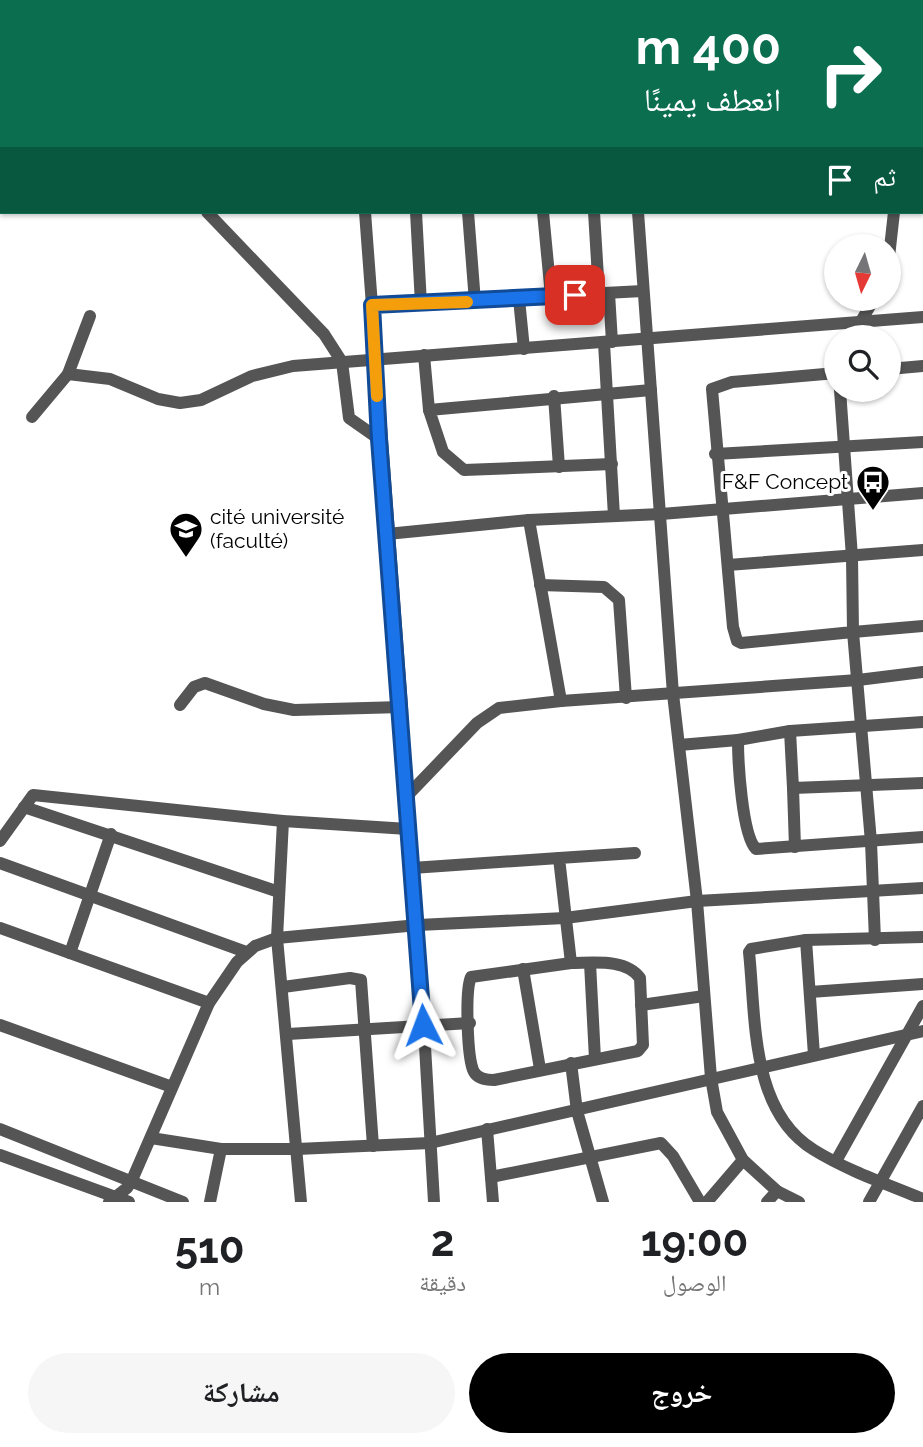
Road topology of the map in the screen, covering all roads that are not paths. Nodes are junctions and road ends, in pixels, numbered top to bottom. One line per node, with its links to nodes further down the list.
1 (209, 214): 26 (street)
2 (365, 214): 16 (street)
3 (416, 214): 15 (street)
4 (468, 214): 14 (street)
5 (543, 214): 12 (street)
6 (594, 214): 11 (street)
7 (638, 214): 10 (street)
8 (894, 214): 9 (street)
9 (892, 234)
10 (643, 291): 11 (street); 21 (street)
11 (604, 294): 12 (street); 22 (street)
12 (551, 296): 13 (street)
13 (519, 299): 14 (street); 23 (street)
14 (475, 302): 15 (street)
15 (421, 304): 16 (street)
16 (372, 305): 25 (street)
17 (866, 312): 20 (street)
18 (90, 316): 29 (street)
19 (923, 317): 20 (street)
20 (860, 323): 21 (street)
21 (647, 341): 22 (street); 31 (street)
22 (608, 342): 23 (street); 32 (street)
23 (524, 349): 24 (street)
24 (424, 355): 25 (street); 35 (street)
25 (374, 357): 26 (street); 37 (street)
26 (342, 362): 29 (street); 37 (street)
27 (923, 366): 28 (street)
28 (901, 368)
29 (68, 374): 36 (street)
30 (824, 374): 40 (street)
31 (651, 390): 32 (street); 46 (street)
32 (609, 393): 33 (street); 41 (street)
33 (554, 396): 35 (street); 42 (street)
34 (841, 402): 39 (street)
35 (429, 410): 42 (street)
36 (32, 417)
37 (379, 439): 49 (street)
38 (923, 442): 39 (street)
39 (844, 444): 40 (street); 44 (street)
40 (715, 454): 45 (street)
41 (612, 464): 42 (street); 47 (street)
42 (559, 467)
43 (923, 493): 44 (street)
44 (848, 501): 45 (street); 51 (street)
45 (720, 508): 46 (street); 52 (street)
46 (661, 514): 47 (street); 58 (street)
47 (614, 516): 48 (street)
48 (529, 520): 49 (street); 53 (street)
49 (387, 534): 62 (street)
50 (923, 550): 51 (street)
51 (852, 557): 52 (street); 55 (street)
52 (728, 565): 55 (street)
53 (540, 585): 59 (street); 60 (street)
54 (923, 626): 55 (street)
55 (853, 632): 57 (street)
56 (923, 672): 57 (street)
57 (858, 680): 58 (street); 64 (street)
58 (673, 694): 59 (street); 67 (street)
59 (625, 698): 60 (street)
60 (561, 701): 71 (street)
61 (180, 705): 62 (street)
62 (402, 707): 71 (street)
63 (923, 722): 64 (street)
64 (862, 728): 65 (street); 69 (street)
65 (790, 731): 66 (street); 70 (street)
66 (738, 740): 67 (street); 79 (street)
67 (679, 745): 88 (street)
68 (923, 783): 69 (street)
69 (866, 784): 70 (street); 78 (street)
70 (793, 788): 79 (street)
71 (405, 798): 74 (street)
72 (24, 807): 73 (street); 75 (street); 77 (street)
73 (283, 821): 74 (street); 85 (street)
74 (408, 829): 83 (street)
75 (111, 834): 85 (street); 87 (street)
76 (923, 837): 78 (street)
77 (0, 841)
78 (871, 842): 79 (street); 86 (street)
79 (795, 847)
80 (635, 853): 81 (street)
81 (559, 858): 83 (street); 89 (street)
82 (0, 863): 87 (street)
83 (412, 868): 90 (street)
84 (923, 888): 86 (street)
85 (279, 892): 93 (street)
86 (874, 893): 88 (street); 95 (street)
87 (90, 896): 96 (street); 97 (street)
88 (696, 901): 89 (street); 104 (street)
89 (565, 918): 90 (street); 98 (street)
90 (418, 925): 93 (street); 110 (street)
91 (0, 928): 96 (street)
92 (923, 937): 95 (street)
93 (277, 938): 97 (street); 102 (street)
94 (806, 940): 95 (street); 103 (street); 118 (street)
95 (875, 940)
96 (70, 953): 105 (street)
97 (246, 953): 105 (street)
98 (571, 963): 99 (street); 100 (street)
99 (590, 963): 106 (street); 116 (street)
100 (523, 969): 108 (street); 119 (street)
101 (923, 984): 103 (street)
102 (283, 987): 111 (street); 113 (street)
103 (810, 992): 115 (street)
104 (704, 996): 106 (street); 120 (street)
105 (209, 1003): 121 (street)
106 (641, 1005): 116 (street)
107 (923, 1006): 114 (street)
108 (470, 1023): 110 (street); 119 (street)
109 (0, 1025): 121 (street)
110 (423, 1025): 111 (street); 127 (street)
111 (365, 1029): 113 (street); 128 (street)
112 (923, 1031): 114 (street)
113 (288, 1034): 130 (street)
114 (907, 1034): 115 (street); 134 (street)
115 (814, 1055): 118 (street)
116 (595, 1059): 117 (street)
117 (571, 1063): 119 (street); 123 (street)
118 (760, 1066): 120 (street); 134 (street)
119 (540, 1069)
120 (711, 1078): 123 (street); 133 (street)
121 (172, 1087): 126 (street)
122 (923, 1106): 137 (street)
123 (577, 1111): 125 (street); 132 (street)
124 (0, 1129): 136 (street)
125 (487, 1129): 127 (street); 135 (street)
126 (151, 1139): 129 (street); 136 (street)
127 (430, 1143): 128 (street); 144 (street)
128 (373, 1146): 130 (street)
129 (221, 1149): 130 (street); 142 (street)
130 (297, 1149): 143 (street)
131 (0, 1155): 140 (street)
132 (588, 1157): 135 (street); 146 (street); 147 (street)
133 (743, 1160): 138 (street); 148 (street)
134 (836, 1161): 137 (street)
135 (491, 1177): 145 (street)
136 (132, 1180): 140 (street); 141 (street)
137 (881, 1181): 139 (street); 151 (street)
138 (777, 1191): 149 (street); 150 (street)
139 (923, 1199)
140 (122, 1201)
141 (183, 1202)
142 (210, 1202)
143 (301, 1202)
144 (434, 1202)
145 (493, 1202)
146 (603, 1202)
147 (700, 1202)
148 (707, 1202)
149 (767, 1202)
150 (799, 1202)
151 (869, 1202)

